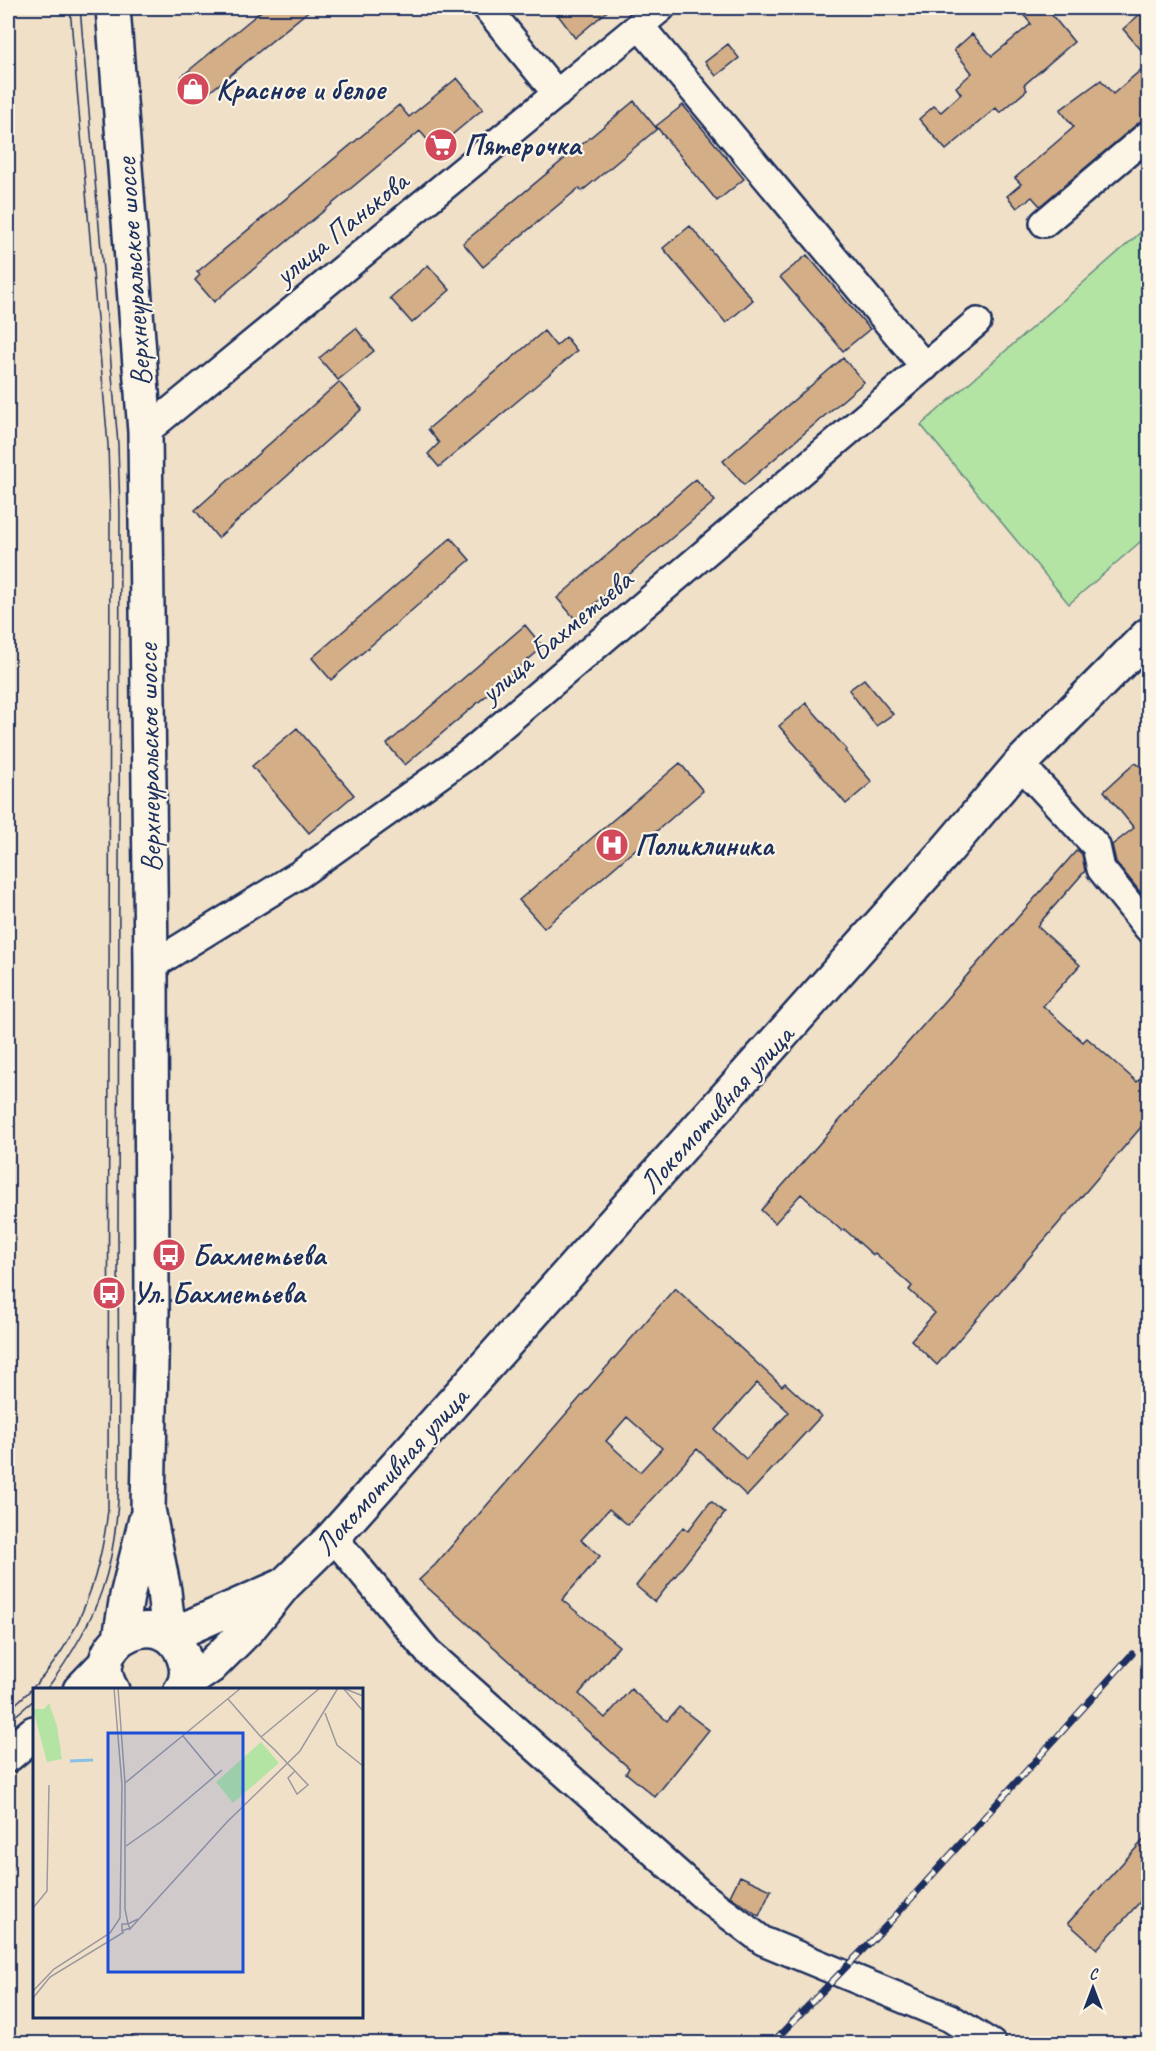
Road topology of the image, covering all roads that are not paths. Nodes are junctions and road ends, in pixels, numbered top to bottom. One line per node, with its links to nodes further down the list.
1 (113, 8): 10 (main road, Верхнеуральское шоссе)
2 (487, 8): 5 (street)
3 (661, 8): 4 (street, улица Панькова)
4 (639, 25): 5 (street, улица Панькова); 9 (street)
5 (557, 94): 10 (street, улица Панькова)
6 (1149, 135): 7 (street)
7 (1044, 223)
8 (977, 322): 9 (street, улица Бахметьева)
9 (925, 367): 14 (street, улица Бахметьева)
10 (145, 432): 14 (main road, Верхнеуральское шоссе)
11 (1149, 635): 12 (main road, Локомотивная улица)
12 (1020, 764): 13 (street); 16 (main road, Локомотивная улица)
13 (1149, 928)
14 (151, 966): 15 (main road, Верхнеуральское шоссе)
15 (148, 1509): 18 (main road); 19 (main road)
16 (333, 1537): 17 (main road, Локомотивная улица); 26 (street)
17 (284, 1585): 18 (main road); 20 (main road)
18 (169, 1636): 19 (main road); 20 (main road)
19 (113, 1664): 21 (main road)
20 (183, 1687)
21 (81, 1688)
22 (33, 1734): 23 (main road)
23 (8, 1755)
24 (33, 1757): 25 (main road)
25 (8, 1770)
26 (992, 2043)

